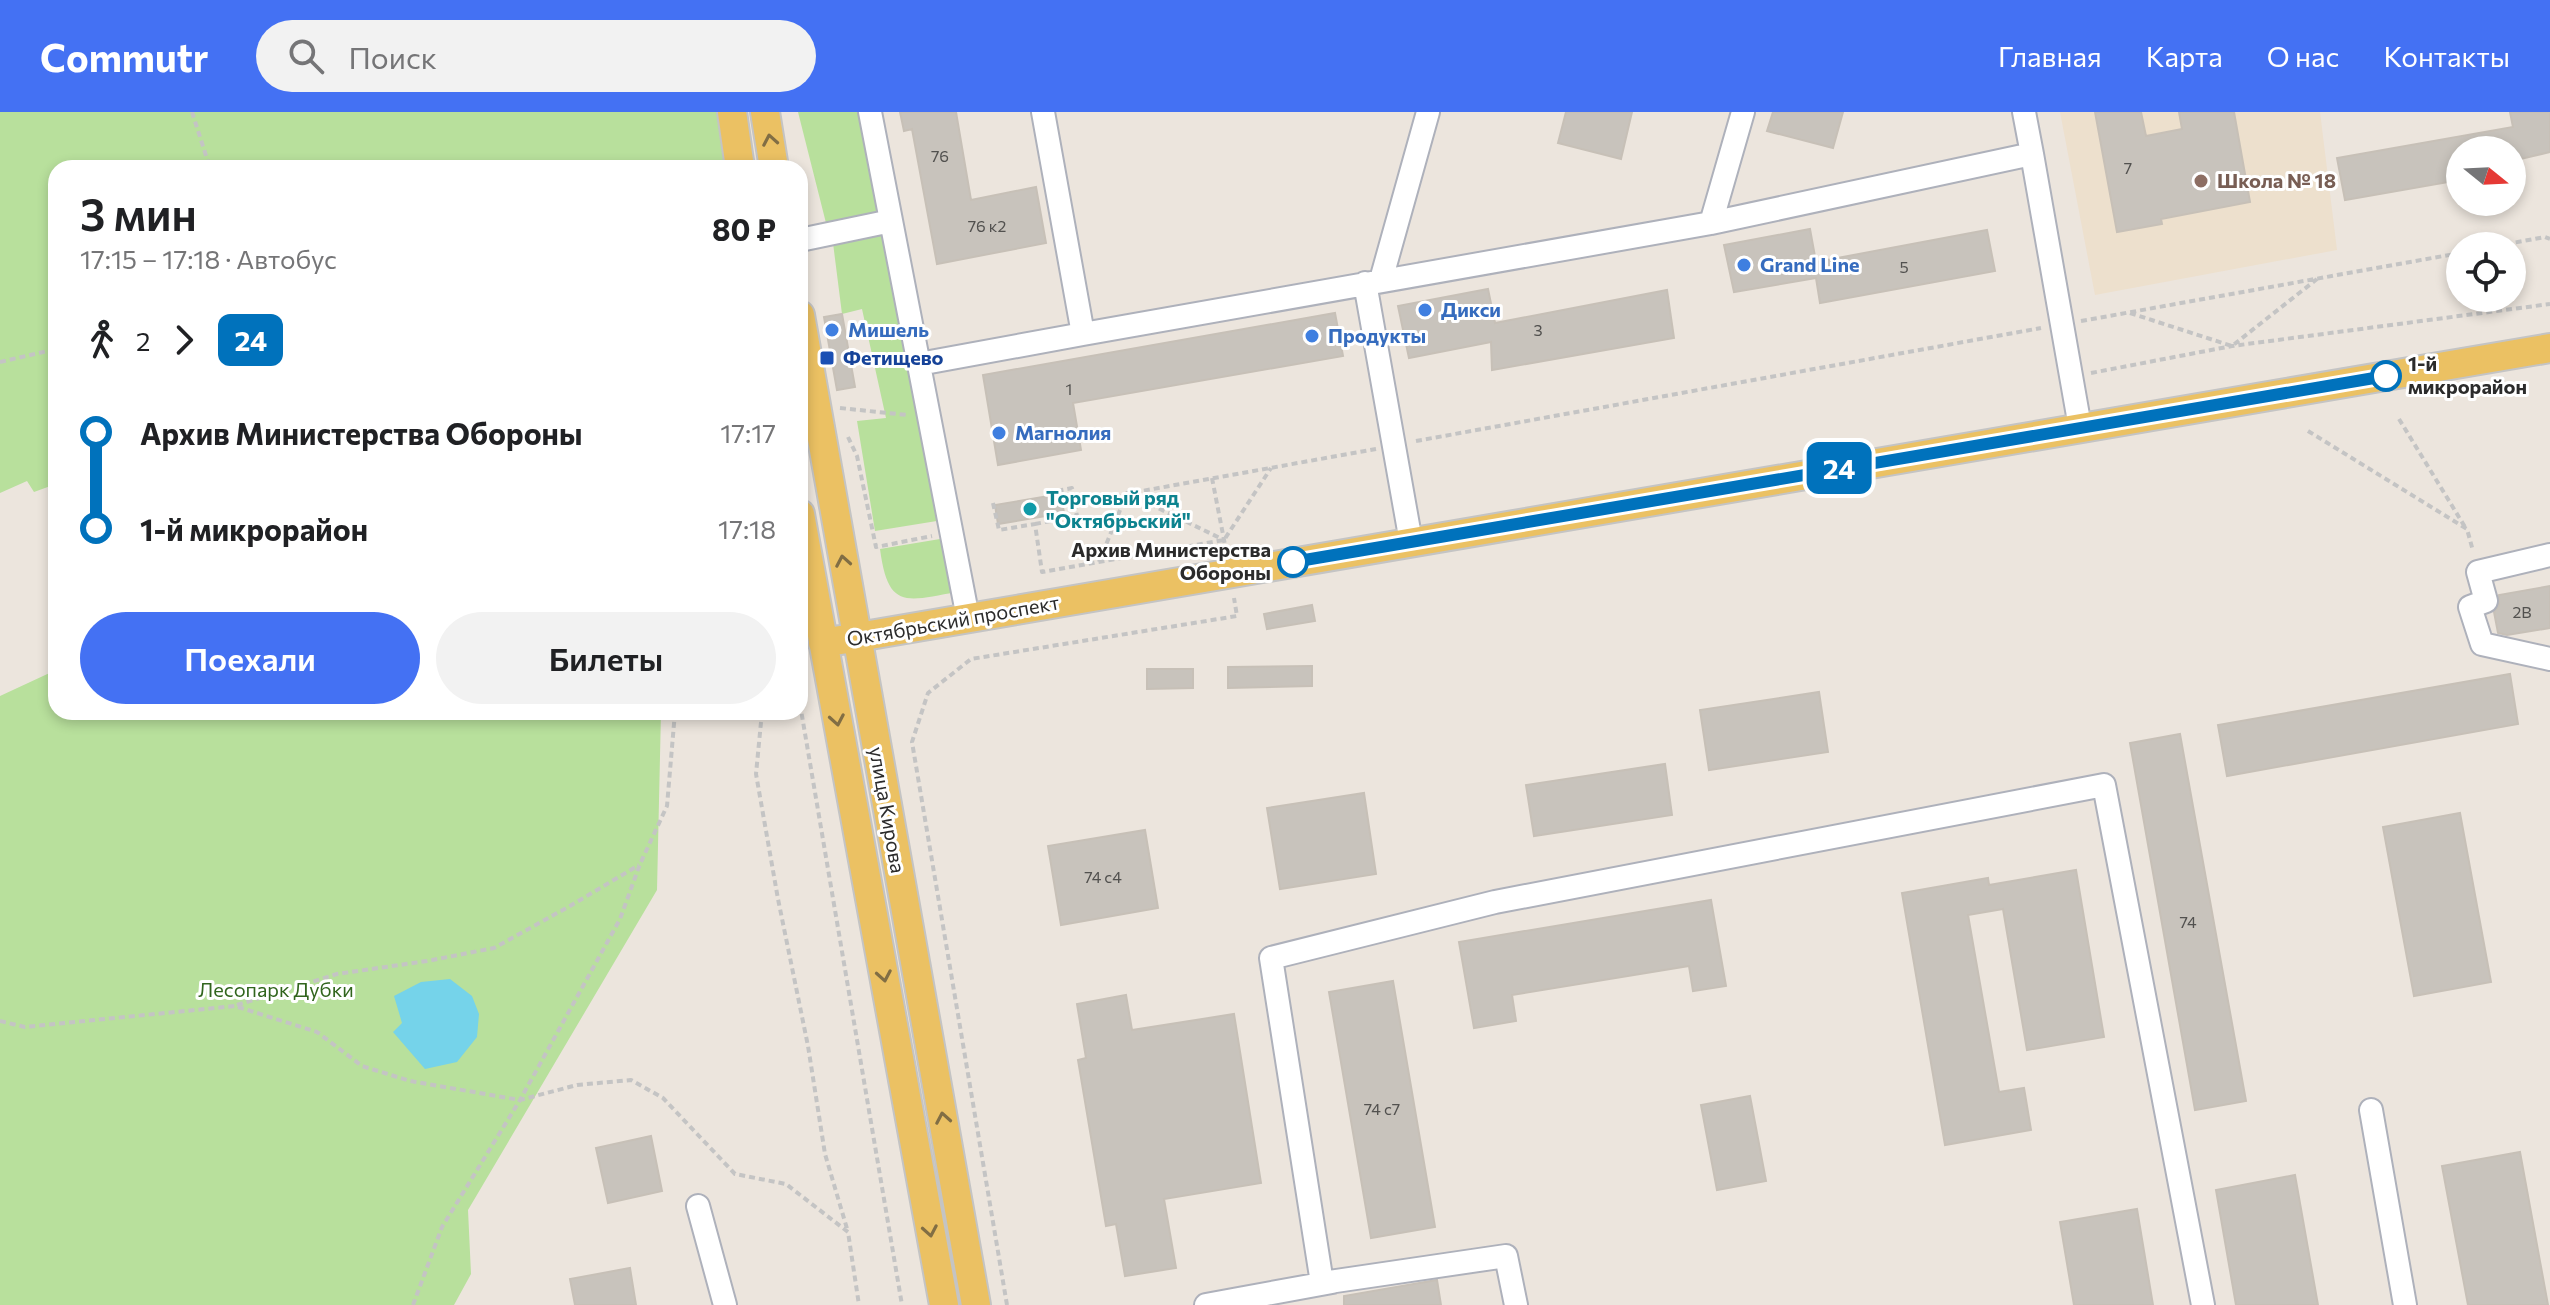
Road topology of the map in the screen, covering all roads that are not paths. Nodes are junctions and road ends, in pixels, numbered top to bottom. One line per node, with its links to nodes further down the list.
1 (732, 112): 9 (main road)
2 (765, 112): 10 (main road, one-way to 2)
3 (870, 112): 11 (street)
4 (1043, 112): 15 (street)
5 (1428, 112): 14 (street)
6 (1743, 112): 12 (street)
7 (2024, 112): 8 (street)
8 (2032, 154): 12 (street); 19 (street)
9 (739, 160)
10 (773, 160)
11 (891, 221): 13 (street); 18 (street)
12 (1711, 223): 14 (street)
13 (808, 238)
14 (1373, 281): 15 (street); 20 (street)
15 (1083, 334): 18 (street)
16 (2550, 348): 19 (main road, Октябрьский проспект)
17 (808, 361): 24 (main road, улица Кирова, one-way to 17)
18 (919, 364): 23 (street)
19 (2080, 427): 20 (main road, Октябрьский проспект)
20 (1411, 542): 23 (main road, Октябрьский проспект)
21 (2550, 555): 26 (street)
22 (808, 559): 25 (main road, улица Кирова)
23 (968, 618): 24 (main road, Октябрьский проспект)
24 (856, 638): 25 (main road, Октябрьский проспект); 33 (main road, улица Кирова, one-way to 24)
25 (823, 643): 32 (main road, улица Кирова, one-way to 32)
26 (2550, 659)
27 (2371, 1110): 37 (street)
28 (698, 1206): 31 (street)
29 (1332, 1282): 30 (street); 35 (street); 36 (street)
30 (1244, 1301): 34 (street)
31 (722, 1305)
32 (944, 1305)
33 (976, 1305)
34 (1206, 1305)
35 (1516, 1305)
36 (2203, 1305)
37 (2405, 1305)

